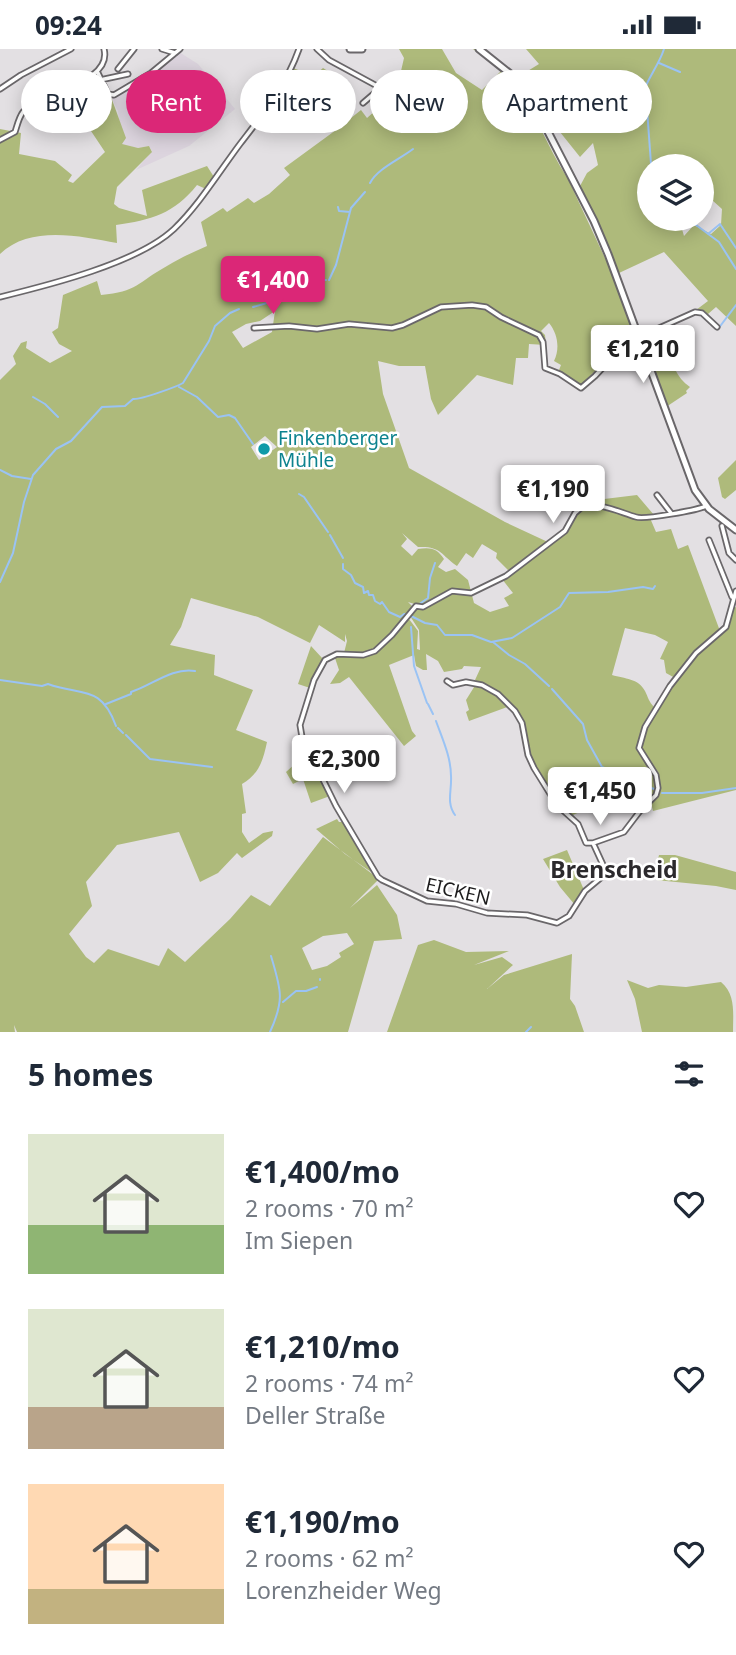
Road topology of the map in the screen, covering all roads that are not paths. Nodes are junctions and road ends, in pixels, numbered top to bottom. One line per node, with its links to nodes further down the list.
1 (71, 49): 15 (street)
2 (104, 49): 14 (street)
3 (134, 49): 11 (street)
4 (162, 49): 12 (street)
5 (180, 49): 12 (street)
6 (299, 49): 20 (street)
7 (317, 49): 17 (street)
8 (350, 49): 9 (main road)
9 (362, 49)
10 (479, 49): 23 (main road)
11 (128, 51): 13 (street)
12 (175, 53): 16 (street)
13 (118, 69)
14 (99, 70)
15 (0, 89)
16 (112, 95)
17 (363, 103)
18 (21, 116): 19 (street)
19 (0, 140)
20 (0, 297)
21 (717, 327): 23 (street)
22 (254, 328): 23 (street)
23 (638, 334): 25 (main road)
24 (657, 495): 26 (street)
25 (706, 506): 26 (street); 28 (main road)
26 (671, 513): 34 (street, EICKEN)
27 (722, 526): 30 (street)
28 (736, 530)
29 (709, 541): 32 (street)
30 (736, 560)
31 (736, 591): 32 (street)
32 (733, 599): 34 (street)
33 (447, 681): 34 (street)
34 (591, 844)

